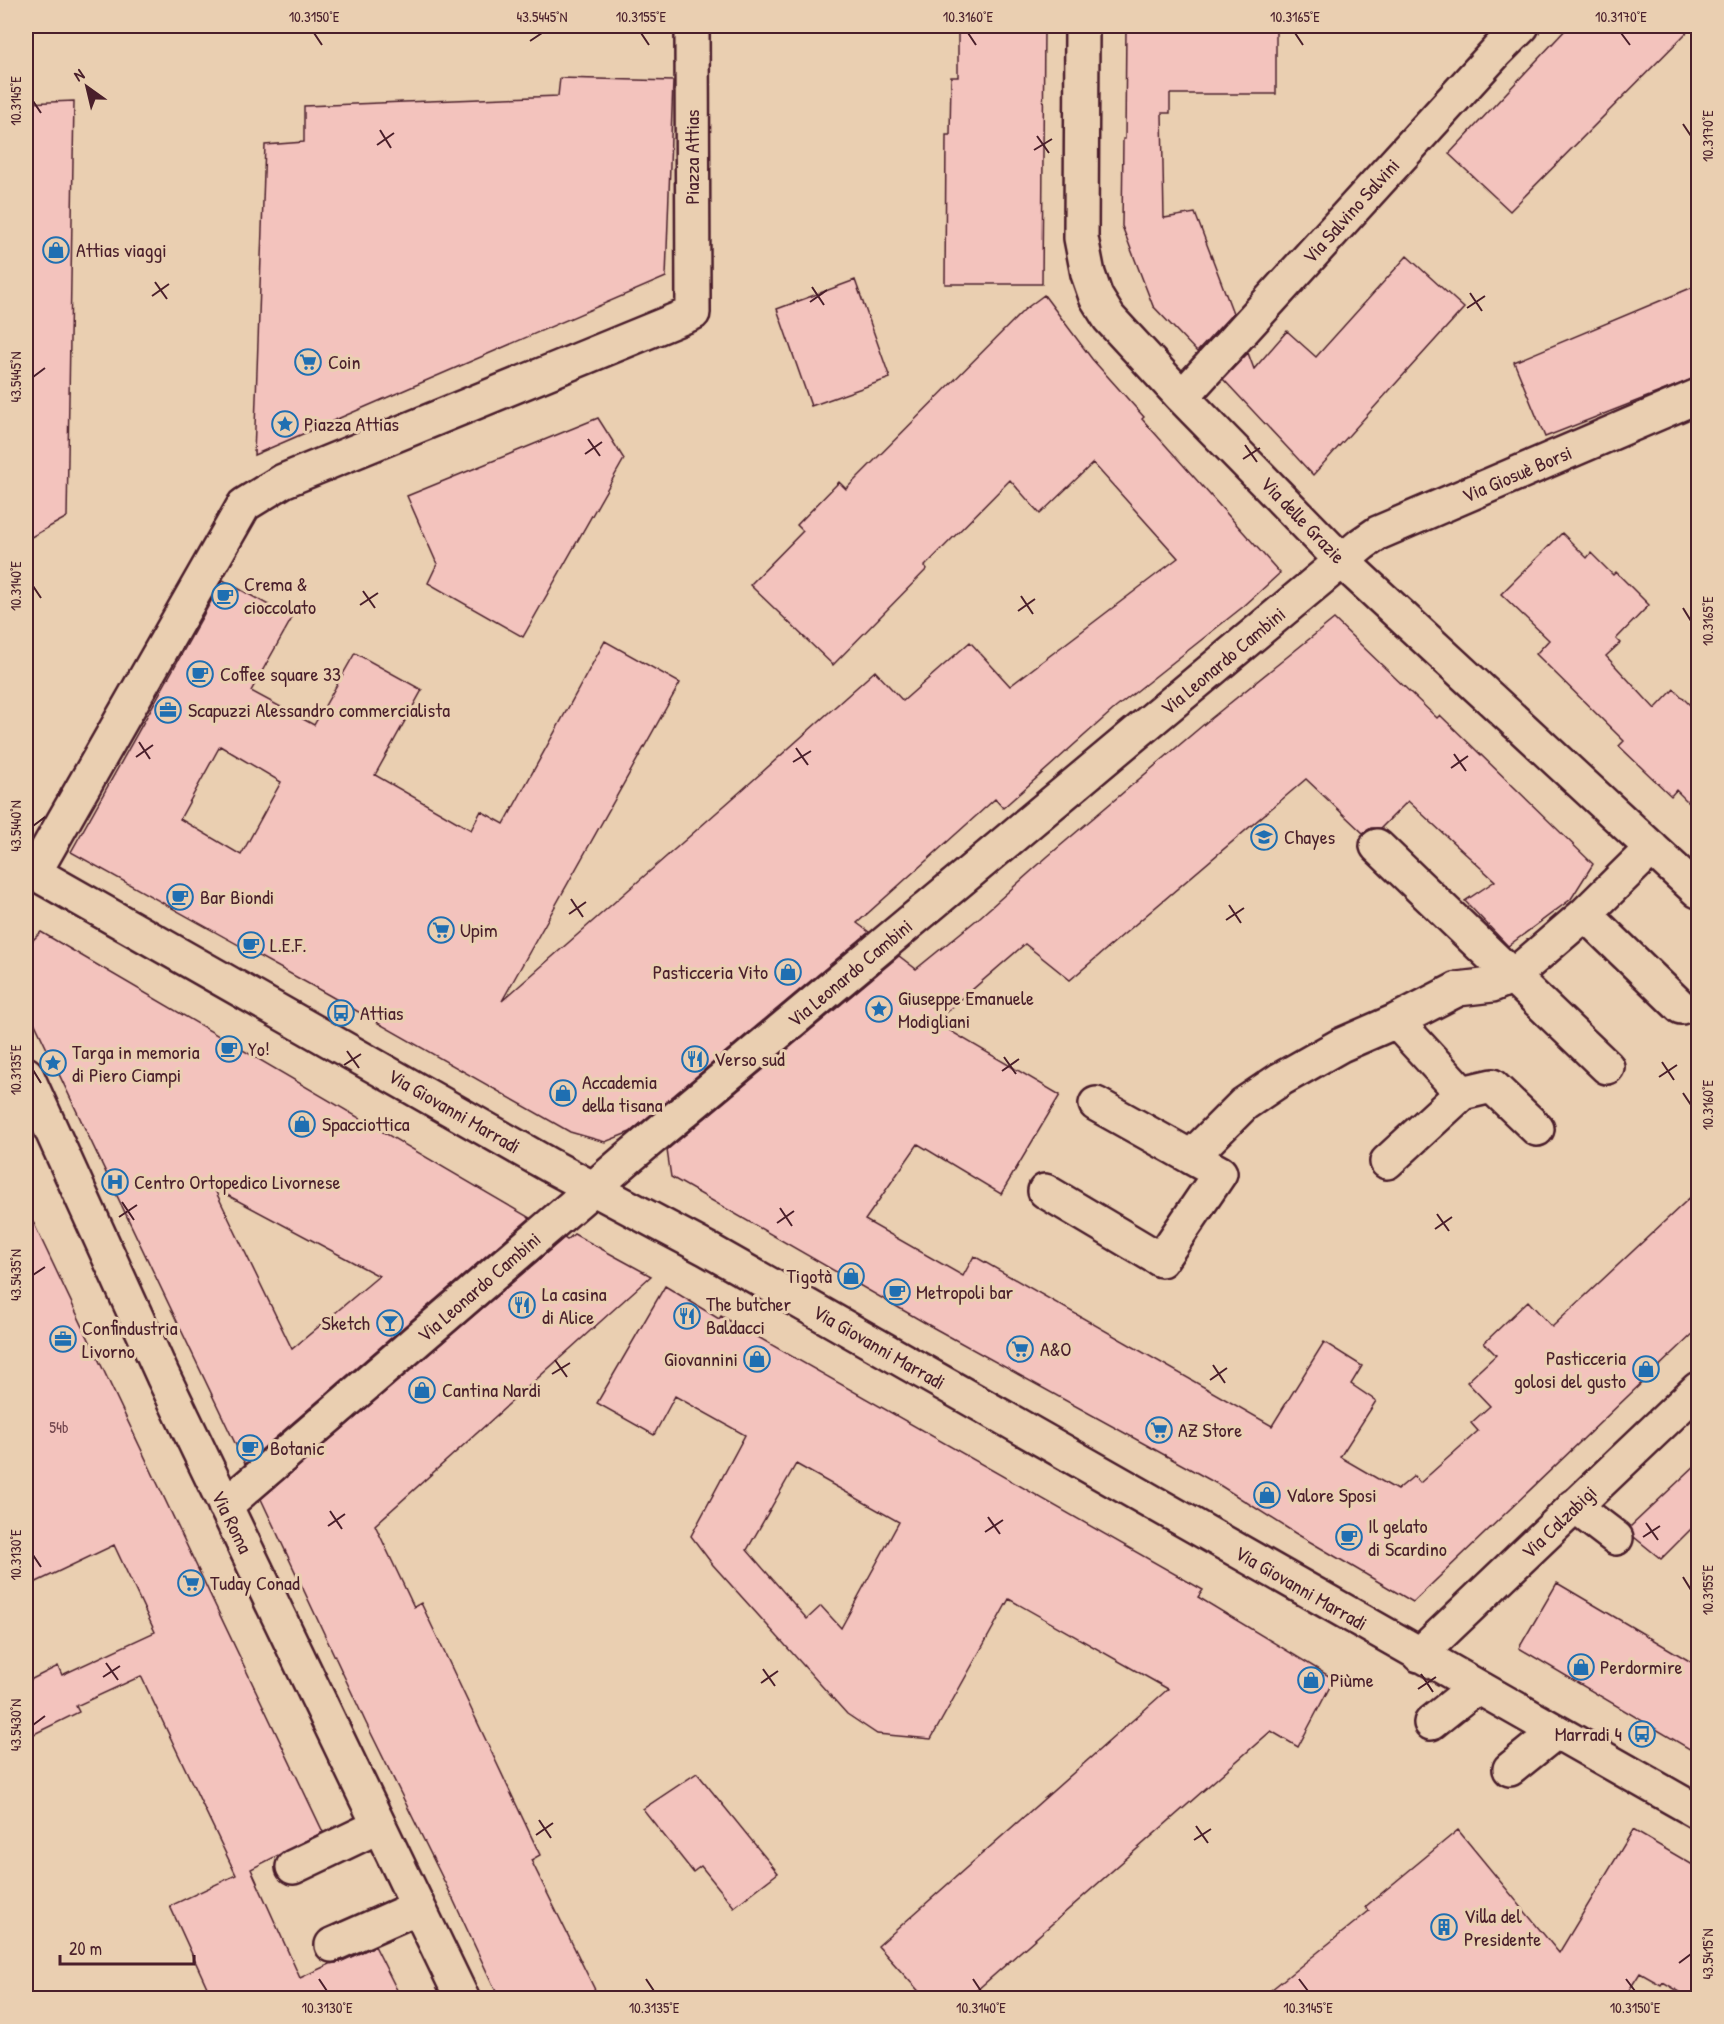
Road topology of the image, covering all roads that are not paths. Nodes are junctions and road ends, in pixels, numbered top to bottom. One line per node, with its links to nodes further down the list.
1 (692, 26): 9 (street, Piazza Attias)
2 (1082, 26): 5 (street, Via delle Grazie)
3 (1522, 26): 5 (street, Via Salvino Salvini)
4 (1698, 396): 6 (street, Via Giosuè Borsi)
5 (1182, 397): 6 (street, Via delle Grazie)
6 (1343, 562): 8 (street, Via delle Grazie); 22 (street, Via Leonardo Cambini)
7 (1377, 846): 12 (street)
8 (1652, 848): 10 (street, Via delle Grazie); 11 (street)
9 (30, 871): 22 (street, Via Giovanni Marradi)
10 (1698, 891)
11 (1585, 914): 12 (street); 13 (street)
12 (1513, 976): 14 (street); 15 (street)
13 (1681, 1007)
14 (1396, 1021): 17 (street); 20 (street)
15 (1607, 1067)
16 (26, 1074): 25 (street, Via Roma)
17 (1462, 1093): 19 (street); 21 (street)
18 (1096, 1104): 20 (street)
19 (1537, 1129)
20 (1191, 1157): 23 (street)
21 (1387, 1162)
22 (591, 1189): 25 (street, Via Leonardo Cambini); 28 (street, Via Giovanni Marradi)
23 (1045, 1191)
24 (1698, 1389): 26 (street, Via Calzabigi)
25 (225, 1506): 34 (street, Via Roma)
26 (1574, 1506): 27 (street); 28 (street, Via Calzabigi)
27 (1616, 1538)
28 (1419, 1655): 29 (street, Via Giovanni Marradi)
29 (1476, 1687): 30 (street); 31 (street, Via Giovanni Marradi)
30 (1431, 1723)
31 (1556, 1732): 32 (street); 33 (street, Via Giovanni Marradi)
32 (1510, 1769)
33 (1698, 1812)
34 (379, 1826): 35 (street); 36 (street, Via Roma)
35 (293, 1866)
36 (418, 1907): 37 (street); 38 (street, Via Roma)
37 (332, 1946)
38 (462, 1998)

